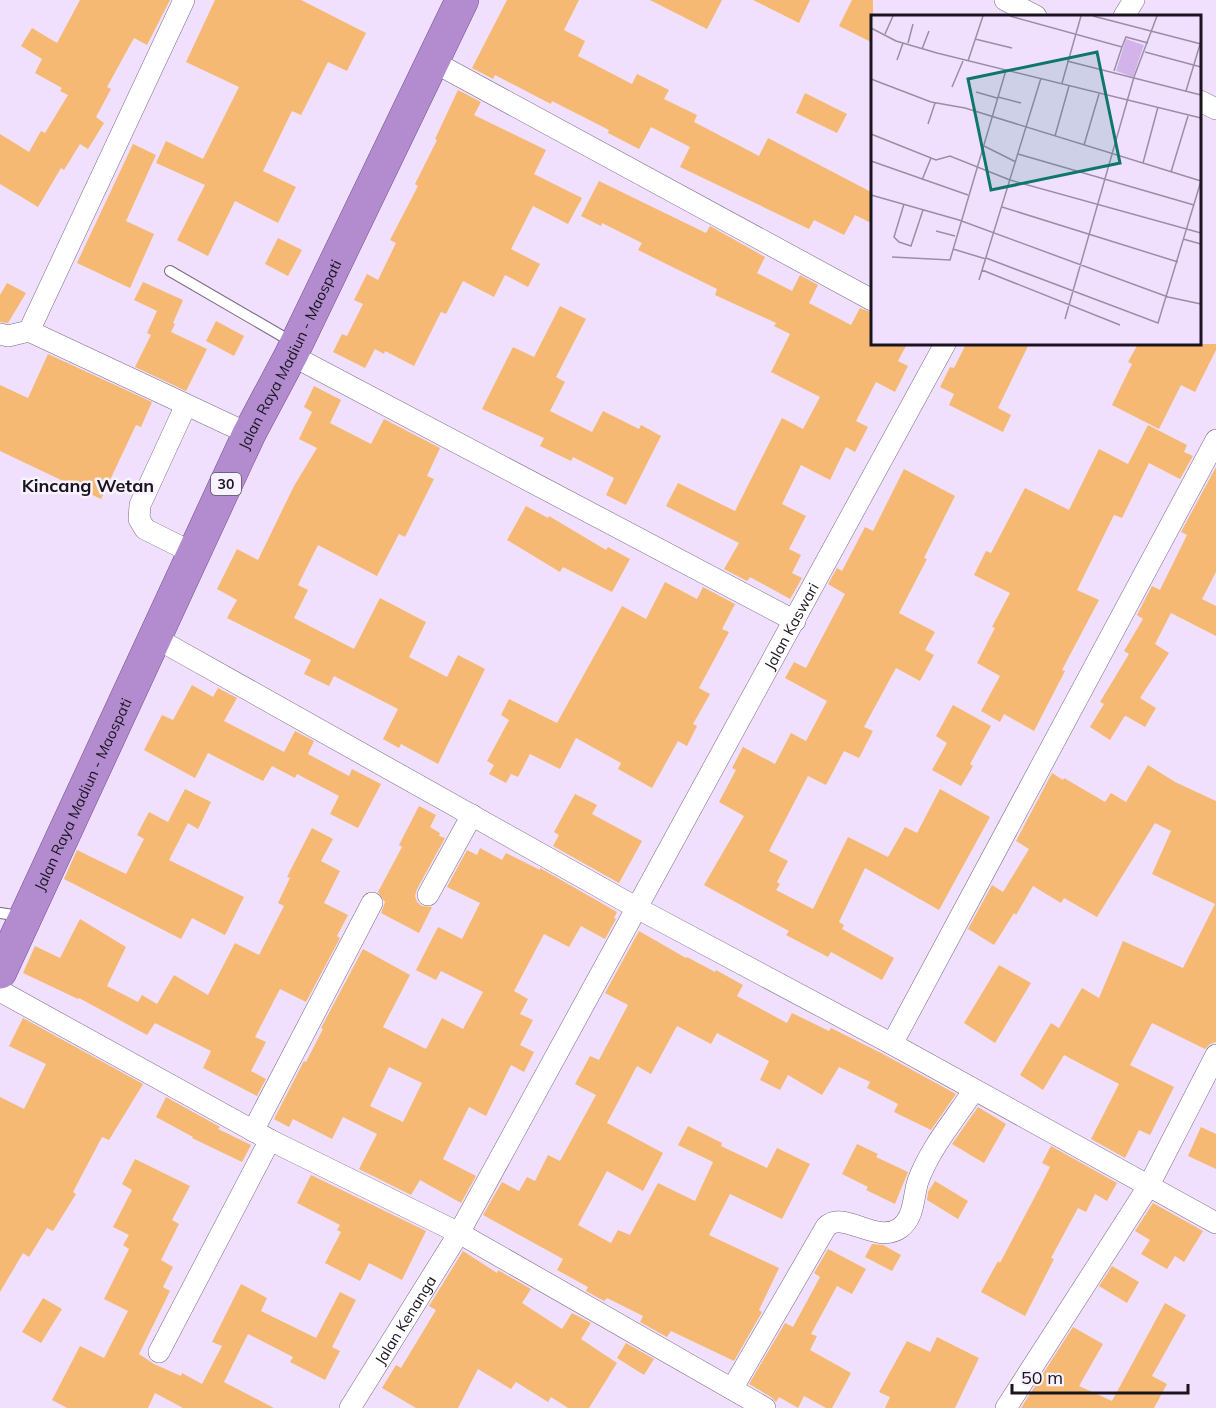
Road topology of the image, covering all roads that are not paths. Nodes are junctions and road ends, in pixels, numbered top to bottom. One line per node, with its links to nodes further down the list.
1 (184, 0): 12 (street)
2 (462, 0): 7 (highway, Jalan Raya Madiun - Maospati / 30)
3 (1005, 0): 5 (street)
4 (1134, 0): 6 (street)
5 (1034, 15)
6 (1125, 15)
7 (432, 61): 11 (street); 15 (highway, Jalan Raya Madiun - Maospati / 30)
8 (1201, 102): 9 (street)
9 (1216, 110)
10 (170, 271): 15 (lane)
11 (871, 299)
12 (29, 331): 13 (street); 16 (street)
13 (0, 334)
14 (944, 345): 20 (street, Jalan Kaswari)
15 (293, 350): 17 (highway, Jalan Raya Madiun - Maospati / 30); 20 (street)
16 (186, 405): 17 (street); 19 (street)
17 (249, 434): 19 (highway, Jalan Raya Madiun - Maospati / 30)
18 (1216, 440): 29 (street)
19 (193, 553): 21 (highway, Jalan Raya Madiun - Maospati / 30)
20 (795, 621): 25 (street, Jalan Kaswari)
21 (154, 637): 22 (street); 26 (highway, Jalan Raya Madiun - Maospati / 30)
22 (472, 815): 23 (street); 25 (street)
23 (428, 896)
24 (372, 903): 32 (street)
25 (637, 908): 29 (street); 35 (street, Jalan Kaswari)
26 (13, 915): 27 (highway, Jalan Raya Madiun - Maospati / 30)
27 (0, 972)
28 (0, 991): 32 (street)
29 (892, 1044): 31 (street)
30 (1216, 1055): 33 (street)
31 (975, 1090): 33 (street); 37 (street)
32 (261, 1136): 35 (street); 36 (street)
33 (1148, 1187): 34 (street); 40 (street)
34 (1216, 1223)
35 (459, 1233): 37 (street); 38 (street, Jalan Kenanga)
36 (159, 1352)
37 (732, 1389): 39 (street)
38 (350, 1408)
39 (765, 1408)
40 (1006, 1408)

